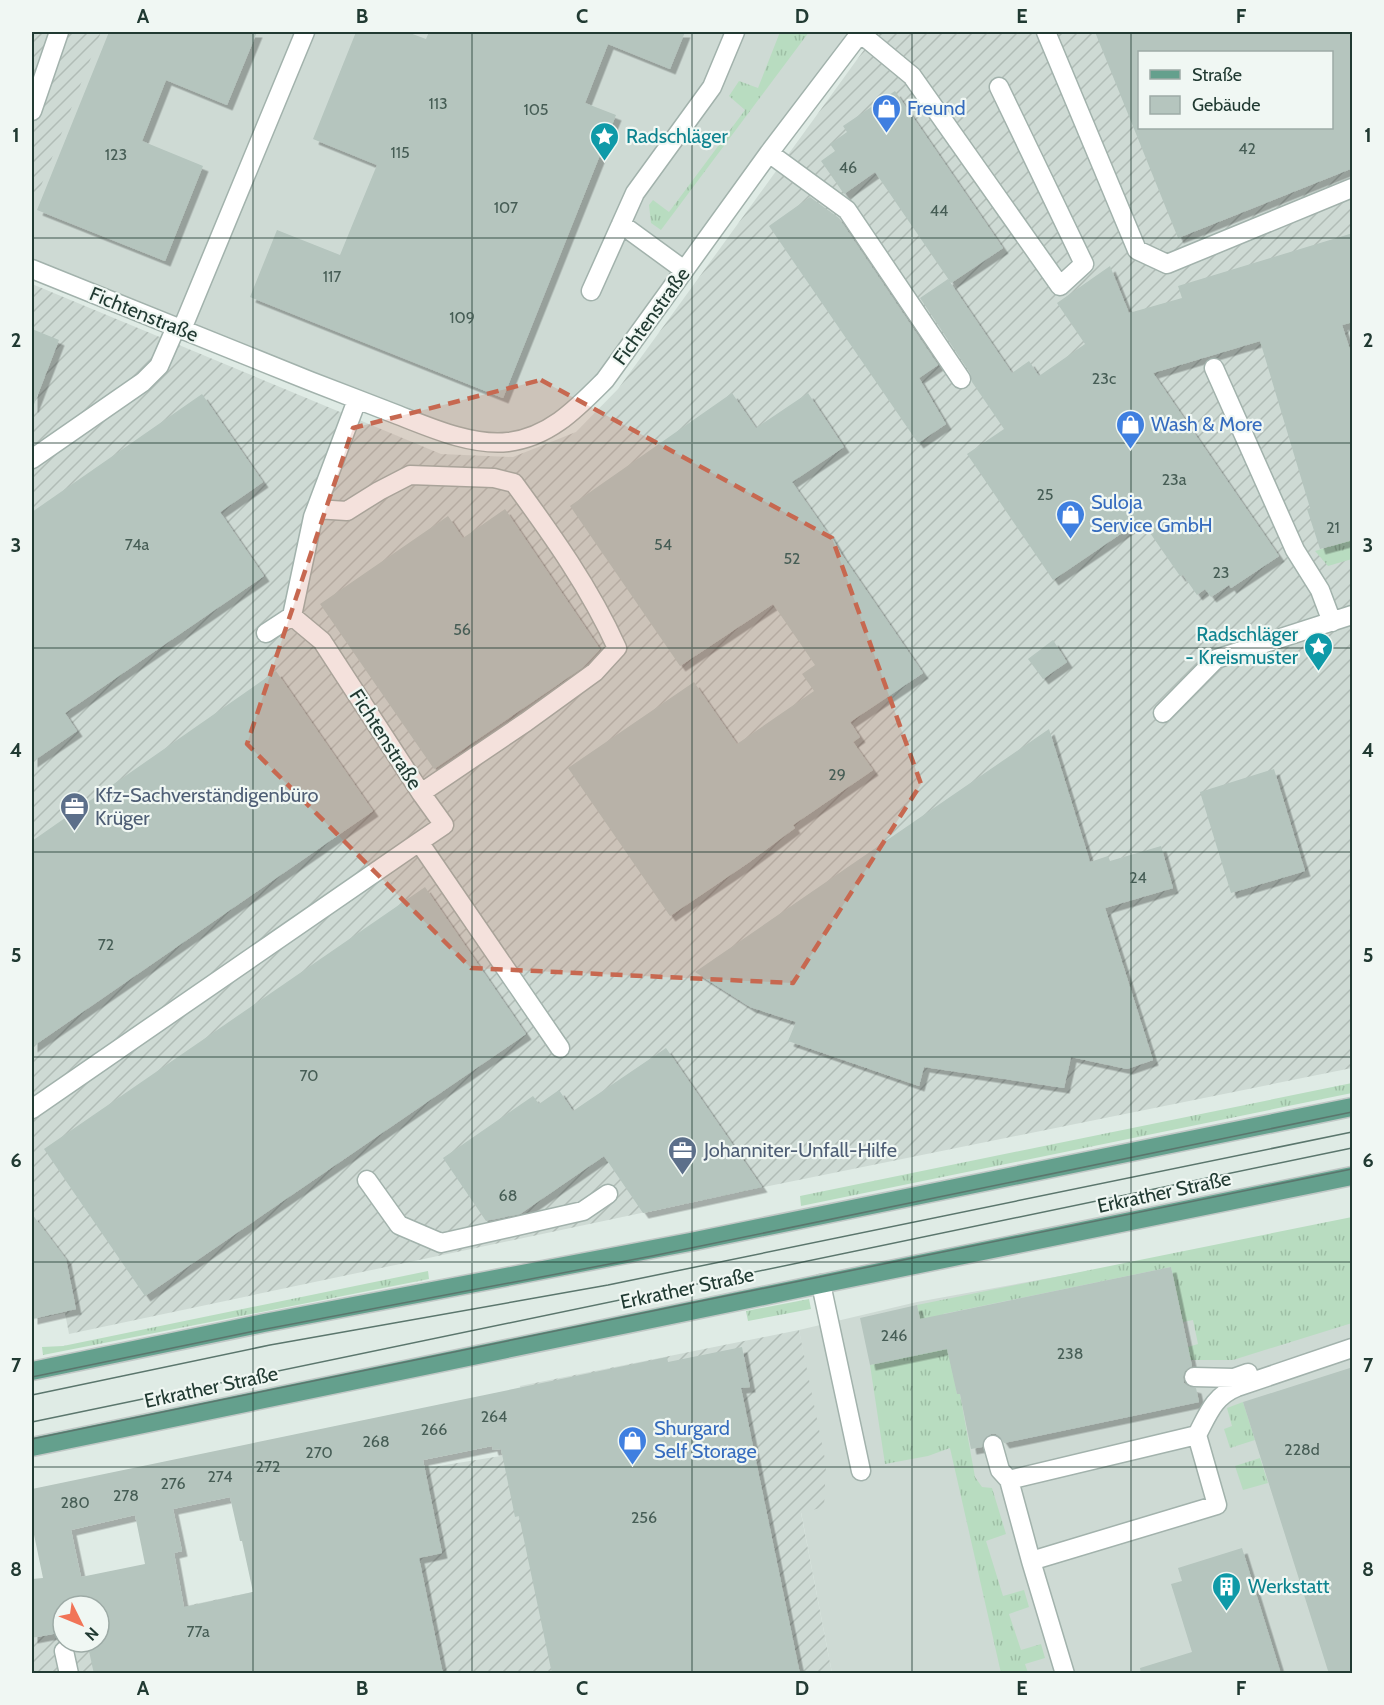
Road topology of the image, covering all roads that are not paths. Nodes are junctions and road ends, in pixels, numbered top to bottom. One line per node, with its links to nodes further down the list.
1 (59, 32): 7 (street)
2 (305, 32): 14 (street)
3 (735, 32): 10 (street)
4 (861, 32): 6 (street); 8 (street, Fichtenstraße)
5 (1046, 32): 9 (street)
6 (999, 87)
7 (32, 111)
8 (769, 153): 12 (street, Fichtenstraße); 16 (street)
9 (1353, 188)
10 (621, 224): 12 (street); 13 (street)
11 (32, 269): 14 (street, Fichtenstraße)
12 (684, 270): 17 (street, Fichtenstraße)
13 (591, 291)
14 (179, 328): 17 (street, Fichtenstraße); 18 (street)
15 (1214, 368): 22 (street)
16 (961, 379)
17 (357, 400): 19 (street)
18 (32, 459)
19 (316, 509): 21 (street); 25 (street)
20 (1353, 615): 22 (street)
21 (292, 616): 23 (street); 25 (street, Fichtenstraße)
22 (1332, 622): 24 (street)
23 (266, 633)
24 (1163, 713)
25 (421, 793): 26 (street, Fichtenstraße)
26 (419, 842): 27 (street); 29 (street)
27 (560, 1048)
28 (1353, 1107): 36 (main road)
29 (32, 1109)
30 (1353, 1176): 33 (main road, Erkrather Straße)
31 (367, 1180): 32 (street)
32 (608, 1194)
33 (821, 1284): 41 (main road, Erkrather Straße); 42 (street)
34 (1353, 1339): 38 (street)
35 (1353, 1348): 38 (street)
36 (32, 1371)
37 (1194, 1377): 38 (street)
38 (1235, 1382): 39 (street)
39 (1197, 1435): 43 (street); 44 (street)
40 (993, 1445): 43 (street)
41 (32, 1447)
42 (861, 1471)
43 (1009, 1480): 44 (street)
44 (1031, 1561): 47 (street)
45 (65, 1654): 46 (street)
46 (69, 1674)
47 (1065, 1674)

